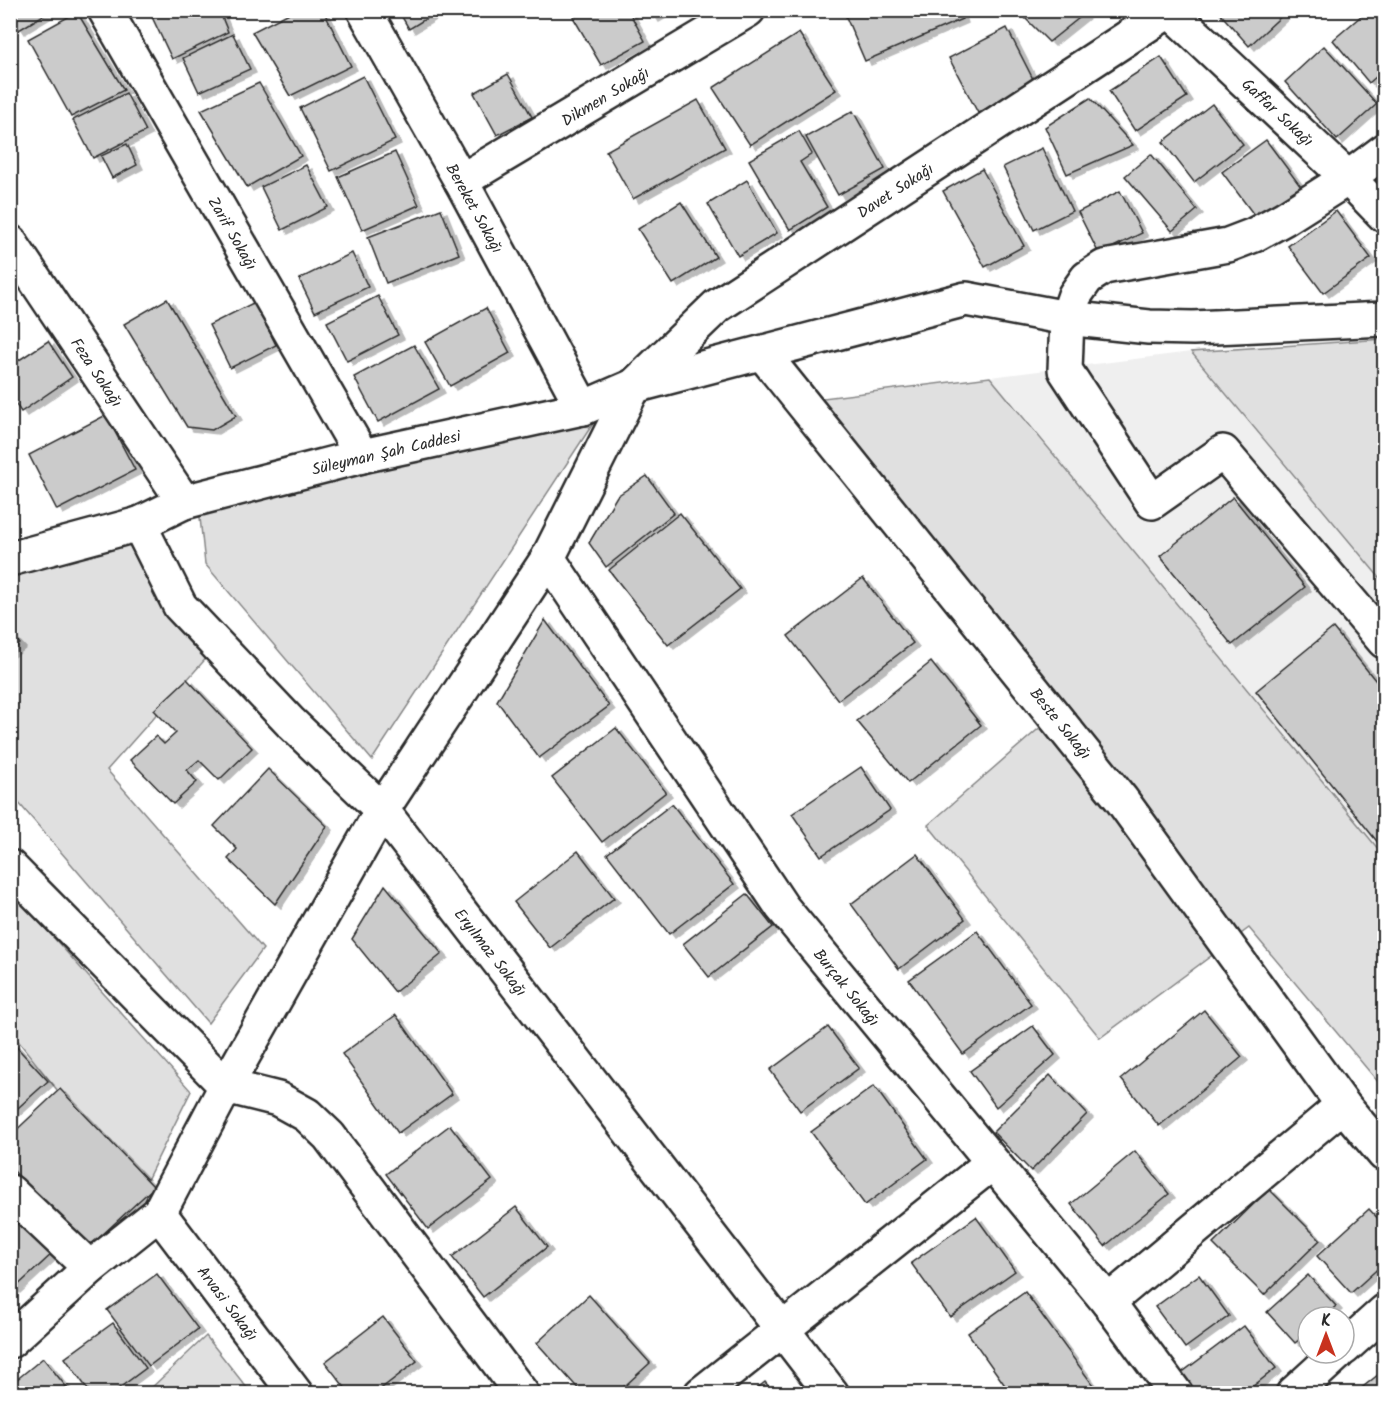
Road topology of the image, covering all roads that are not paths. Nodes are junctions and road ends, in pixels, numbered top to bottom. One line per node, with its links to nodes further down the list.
1 (105, 10): 15 (street, Zarif Sokağı)
2 (364, 10): 7 (street, Bereket Sokağı)
3 (748, 10): 7 (street, Dikmen Sokağı)
4 (1170, 11): 6 (street, Gaffar Sokağı); 13 (street, Davet Sokağı)
5 (1384, 150): 6 (street)
6 (1348, 178): 8 (street, Gaffar Sokağı); 10 (street)
7 (461, 182): 14 (street, Bereket Sokağı)
8 (1384, 215)
9 (10, 242): 16 (street, Feza Sokağı)
10 (1067, 318): 11 (street); 12 (street); 20 (street)
11 (1384, 319)
12 (763, 354): 13 (street); 24 (street, Beste Sokağı)
13 (634, 386): 14 (street, Süleyman Şah Caddesi); 18 (street)
14 (583, 408): 15 (street, Süleyman Şah Caddesi)
15 (362, 456): 16 (street, Süleyman Şah Caddesi)
16 (184, 502): 17 (street, Süleyman Şah Caddesi)
17 (139, 524): 19 (street, Süleyman Şah Caddesi); 21 (street, Eryılmaz Sokağı)
18 (548, 558): 21 (street); 26 (street, Burçak Sokağı)
19 (10, 559)
20 (1384, 641)
21 (382, 810): 23 (street); 32 (street, Eryılmaz Sokağı)
22 (10, 867): 23 (street)
23 (226, 1086): 28 (street); 37 (street)
24 (1343, 1105): 25 (street, Beste Sokağı); 30 (street)
25 (1384, 1154)
26 (992, 1163): 30 (street, Burçak Sokağı); 32 (street)
27 (10, 1192): 29 (street)
28 (159, 1213): 29 (street); 36 (street, Arvasi Sokağı)
29 (90, 1268): 34 (street)
30 (1108, 1302): 40 (street, Burçak Sokağı)
31 (1384, 1312): 33 (street)
32 (783, 1328): 38 (street); 39 (street, Eryılmaz Sokağı)
33 (1356, 1337)
34 (10, 1341)
35 (1325, 1365): 41 (street)
36 (296, 1394)
37 (522, 1394)
38 (701, 1394)
39 (832, 1394)
40 (1176, 1394)
41 (1293, 1394)

